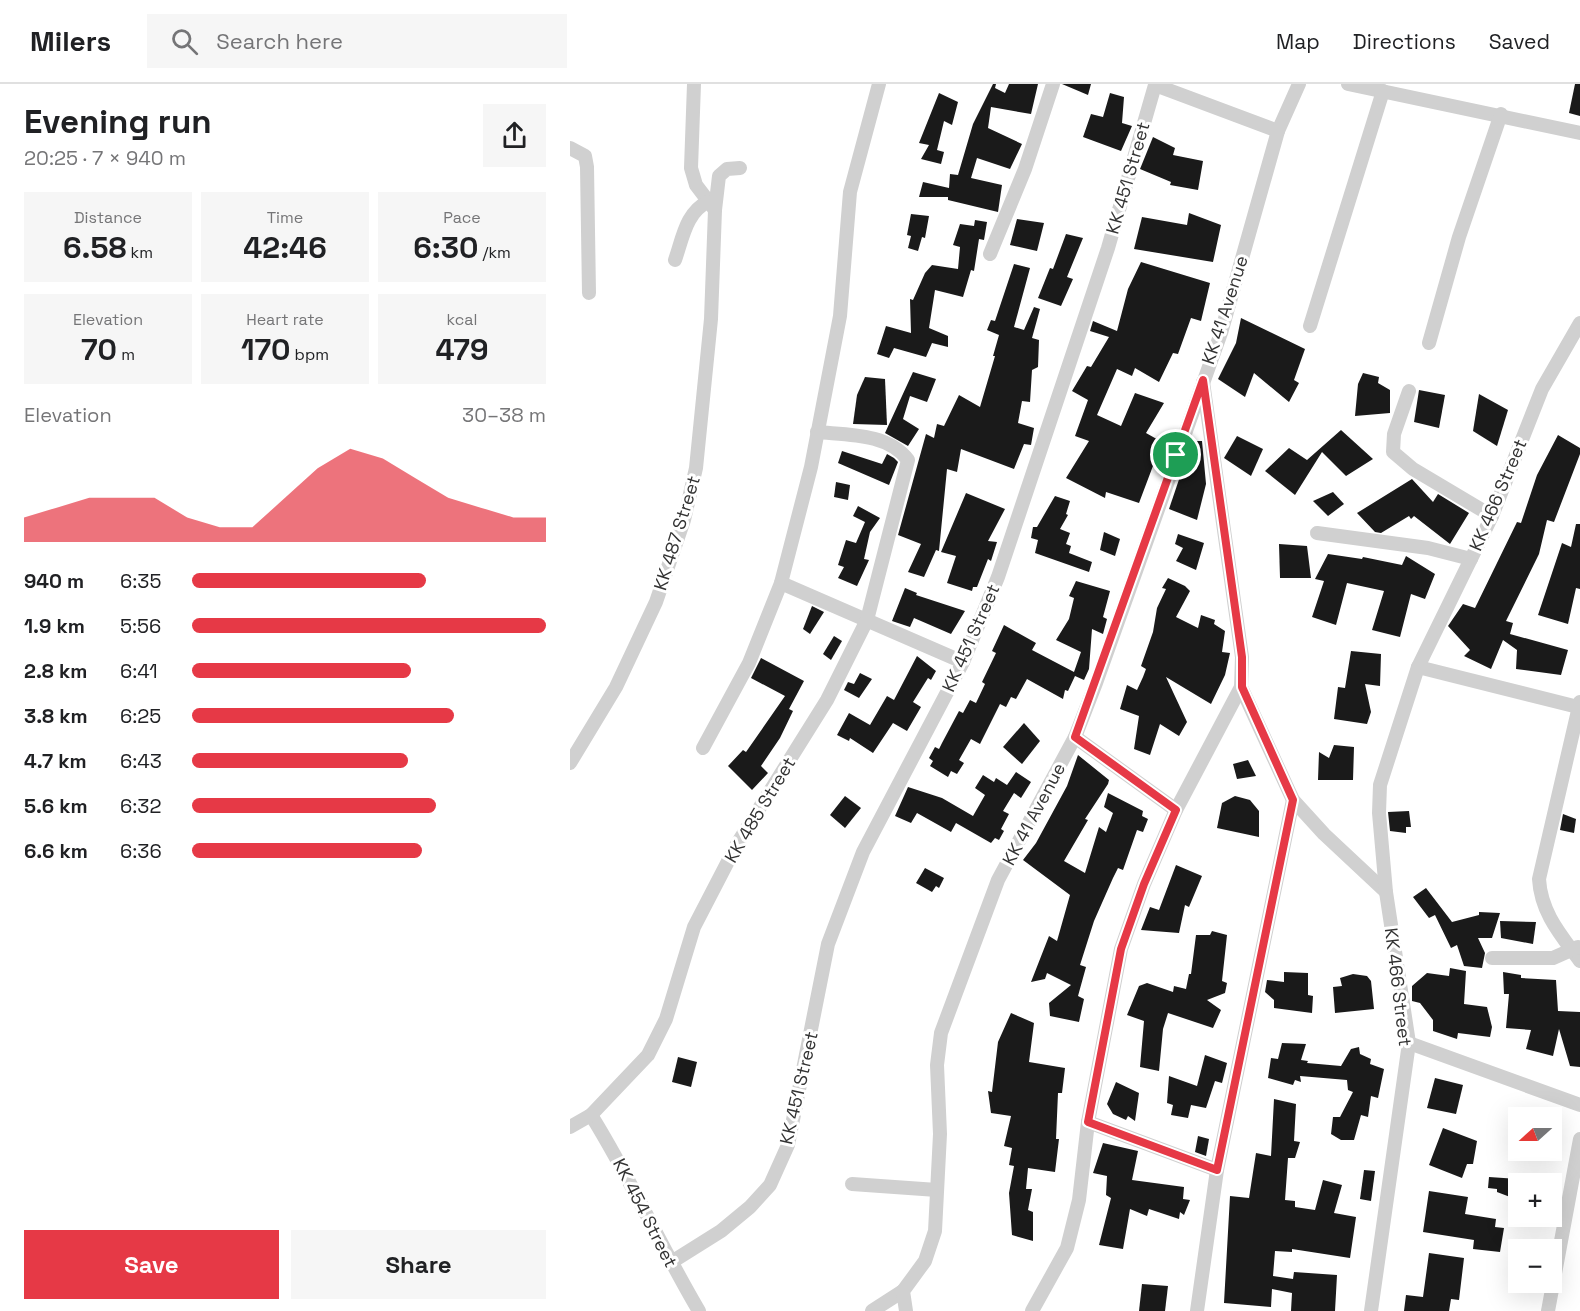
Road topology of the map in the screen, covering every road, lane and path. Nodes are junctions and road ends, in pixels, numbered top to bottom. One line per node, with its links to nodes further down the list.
1 (694, 84): 14 (street)
2 (879, 84): 23 (street)
3 (1053, 84): 15 (street)
4 (1155, 84): 10 (street, KK 451 Street); 29 (street, KK 451 Street)
5 (1299, 84): 10 (street, KK 41 Avenue)
6 (1348, 84): 8 (street)
7 (1399, 89): 8 (street); 9 (street)
8 (1383, 91): 19 (street)
9 (1501, 114): 11 (street); 20 (street)
10 (1278, 131): 21 (street, KK 41 Avenue)
11 (1580, 133)
12 (570, 148): 17 (street)
13 (740, 168): 14 (street, KK 487 Street)
14 (712, 206): 16 (street); 35 (street, KK 487 Street)
15 (990, 254)
16 (675, 260)
17 (589, 293)
18 (1580, 323): 24 (street, KK 466 Street)
19 (1310, 326)
20 (1429, 343)
21 (1203, 380): 31 (street); 33 (street, KK 41 Avenue)
22 (1409, 391): 24 (street)
23 (817, 432): 27 (street); 28 (street, KK 485 Street)
24 (1492, 516): 26 (street, KK 466 Street)
25 (1317, 533): 26 (street)
26 (1471, 559): 30 (street, KK 466 Street)
27 (781, 583): 28 (street); 34 (street)
28 (867, 620): 29 (street); 44 (street, KK 485 Street)
29 (963, 662): 51 (street, KK 451 Street)
30 (1418, 667): 32 (street); 38 (street, KK 466 Street)
31 (1242, 687): 36 (street); 37 (street)
32 (1579, 704): 39 (street)
33 (1075, 737): 37 (street); 50 (street, KK 41 Avenue)
34 (703, 747)
35 (570, 763)
36 (1293, 800): 38 (street); 48 (street)
37 (1176, 810): 45 (street)
38 (1386, 892): 42 (street, KK 466 Street)
39 (1576, 948): 40 (street); 41 (street)
40 (1492, 958)
41 (1580, 961)
42 (1408, 1043): 43 (street); 58 (street, KK 466 Street)
43 (1580, 1105)
44 (591, 1115): 46 (street, KK 485 Street); 51 (street, KK 454 Street)
45 (1088, 1122): 48 (street); 56 (street)
46 (570, 1127)
47 (1580, 1139): 59 (street)
48 (1217, 1170): 57 (street)
49 (852, 1184): 50 (street)
50 (937, 1190): 52 (street, KK 41 Avenue)
51 (670, 1263): 53 (street, KK 454 Street)
52 (903, 1291): 54 (street); 55 (street)
53 (699, 1311)
54 (872, 1311)
55 (906, 1311)
56 (1032, 1311)
57 (1197, 1311)
58 (1371, 1311)
59 (1548, 1311)

